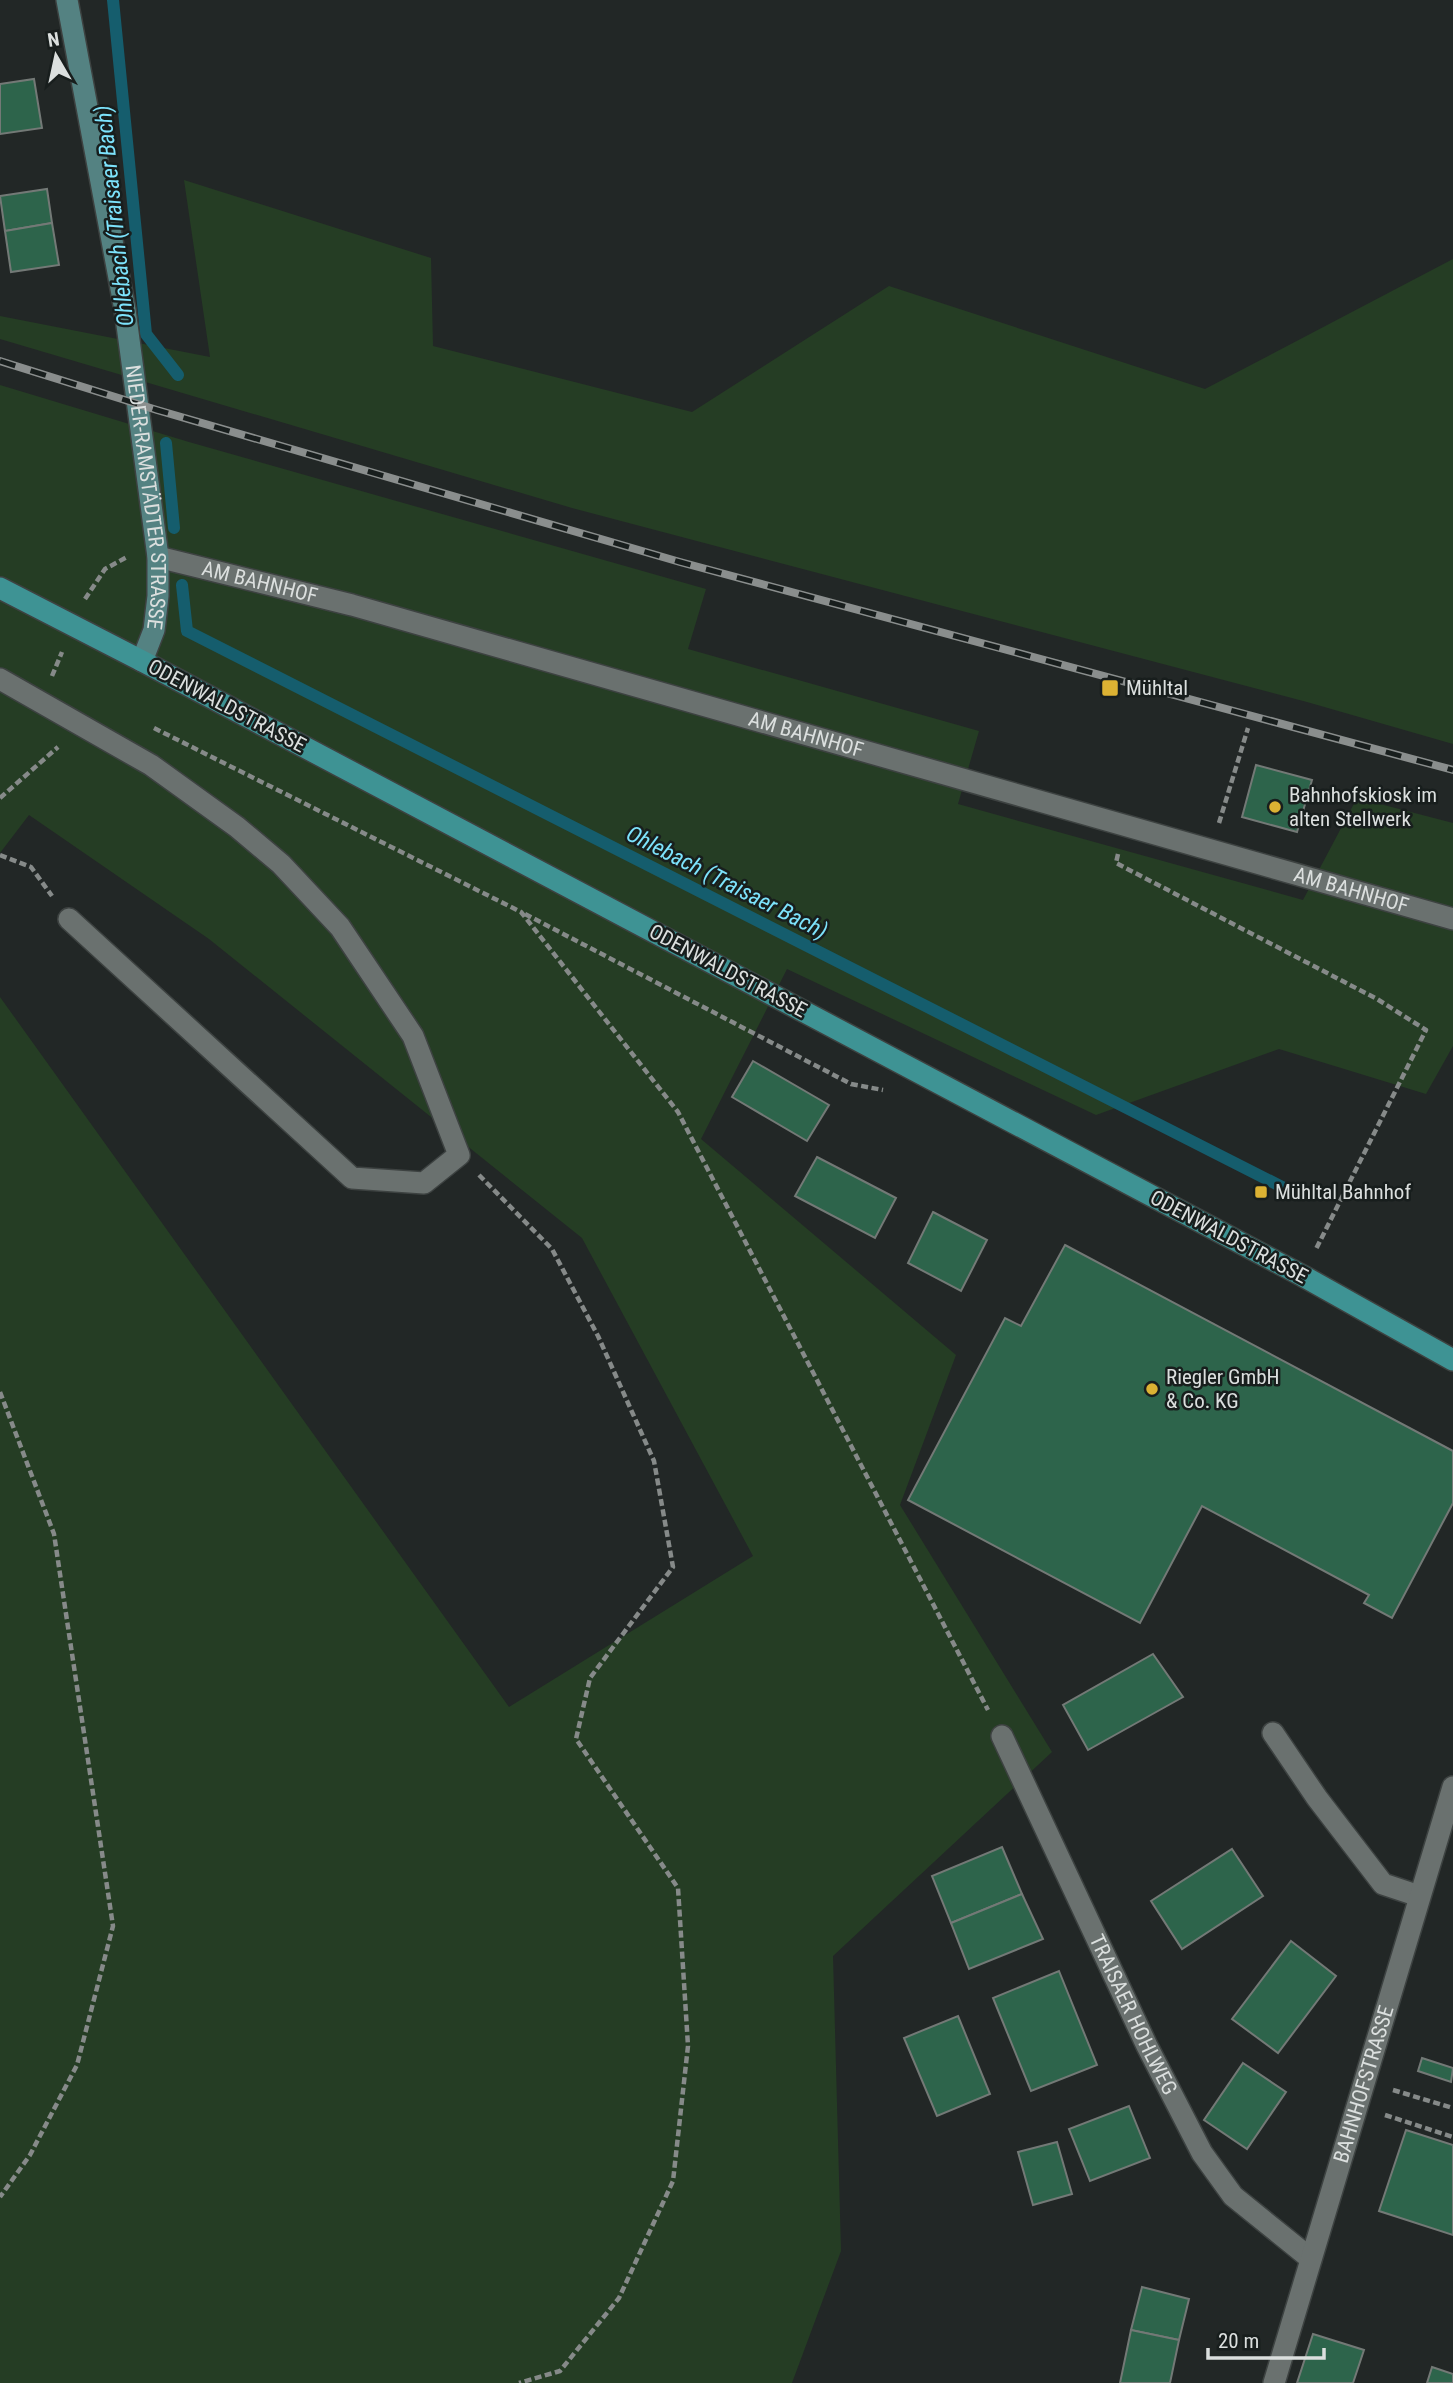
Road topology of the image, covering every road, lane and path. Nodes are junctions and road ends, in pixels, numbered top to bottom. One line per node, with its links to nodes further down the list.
1 (67, 0): 3 (street, NIEDER-RAMSTÄDTER STRASSE)
2 (129, 556): 5 (path)
3 (158, 557): 6 (street, NIEDER-RAMSTÄDTER STRASSE); 13 (street, AM BAHNHOF)
4 (0, 588): 6 (main road, ODENWALDSTRASSE)
5 (84, 602)
6 (142, 661): 20 (main road, ODENWALDSTRASSE)
7 (0, 679): 19 (street)
8 (150, 726): 15 (path)
9 (1248, 728): 11 (path)
10 (46, 759): 12 (path)
11 (1229, 793)
12 (0, 798)
13 (1122, 825): 17 (street, AM BAHNHOF); 20 (path)
14 (0, 855): 16 (path)
15 (521, 912): 18 (path); 24 (path)
16 (69, 919): 19 (street)
17 (1453, 919)
18 (890, 1092)
19 (459, 1155): 33 (path)
20 (1303, 1276): 21 (main road, ODENWALDSTRASSE)
21 (1453, 1360)
22 (0, 1392): 31 (path)
23 (1273, 1733): 26 (street)
24 (1002, 1736): 32 (street, TRAISAER HOHLWEG)
25 (1453, 1787): 26 (street, BAHNHOFSTRASSE)
26 (1419, 1896): 27 (street, BAHNHOFSTRASSE)
27 (1365, 2084): 28 (street, BAHNHOFSTRASSE); 29 (path)
28 (1358, 2106): 30 (path); 32 (street, BAHNHOFSTRASSE)
29 (1453, 2108)
30 (1453, 2137)
31 (0, 2197)
32 (1311, 2259): 34 (street, BAHNHOFSTRASSE)
33 (519, 2383)
34 (1274, 2383)

